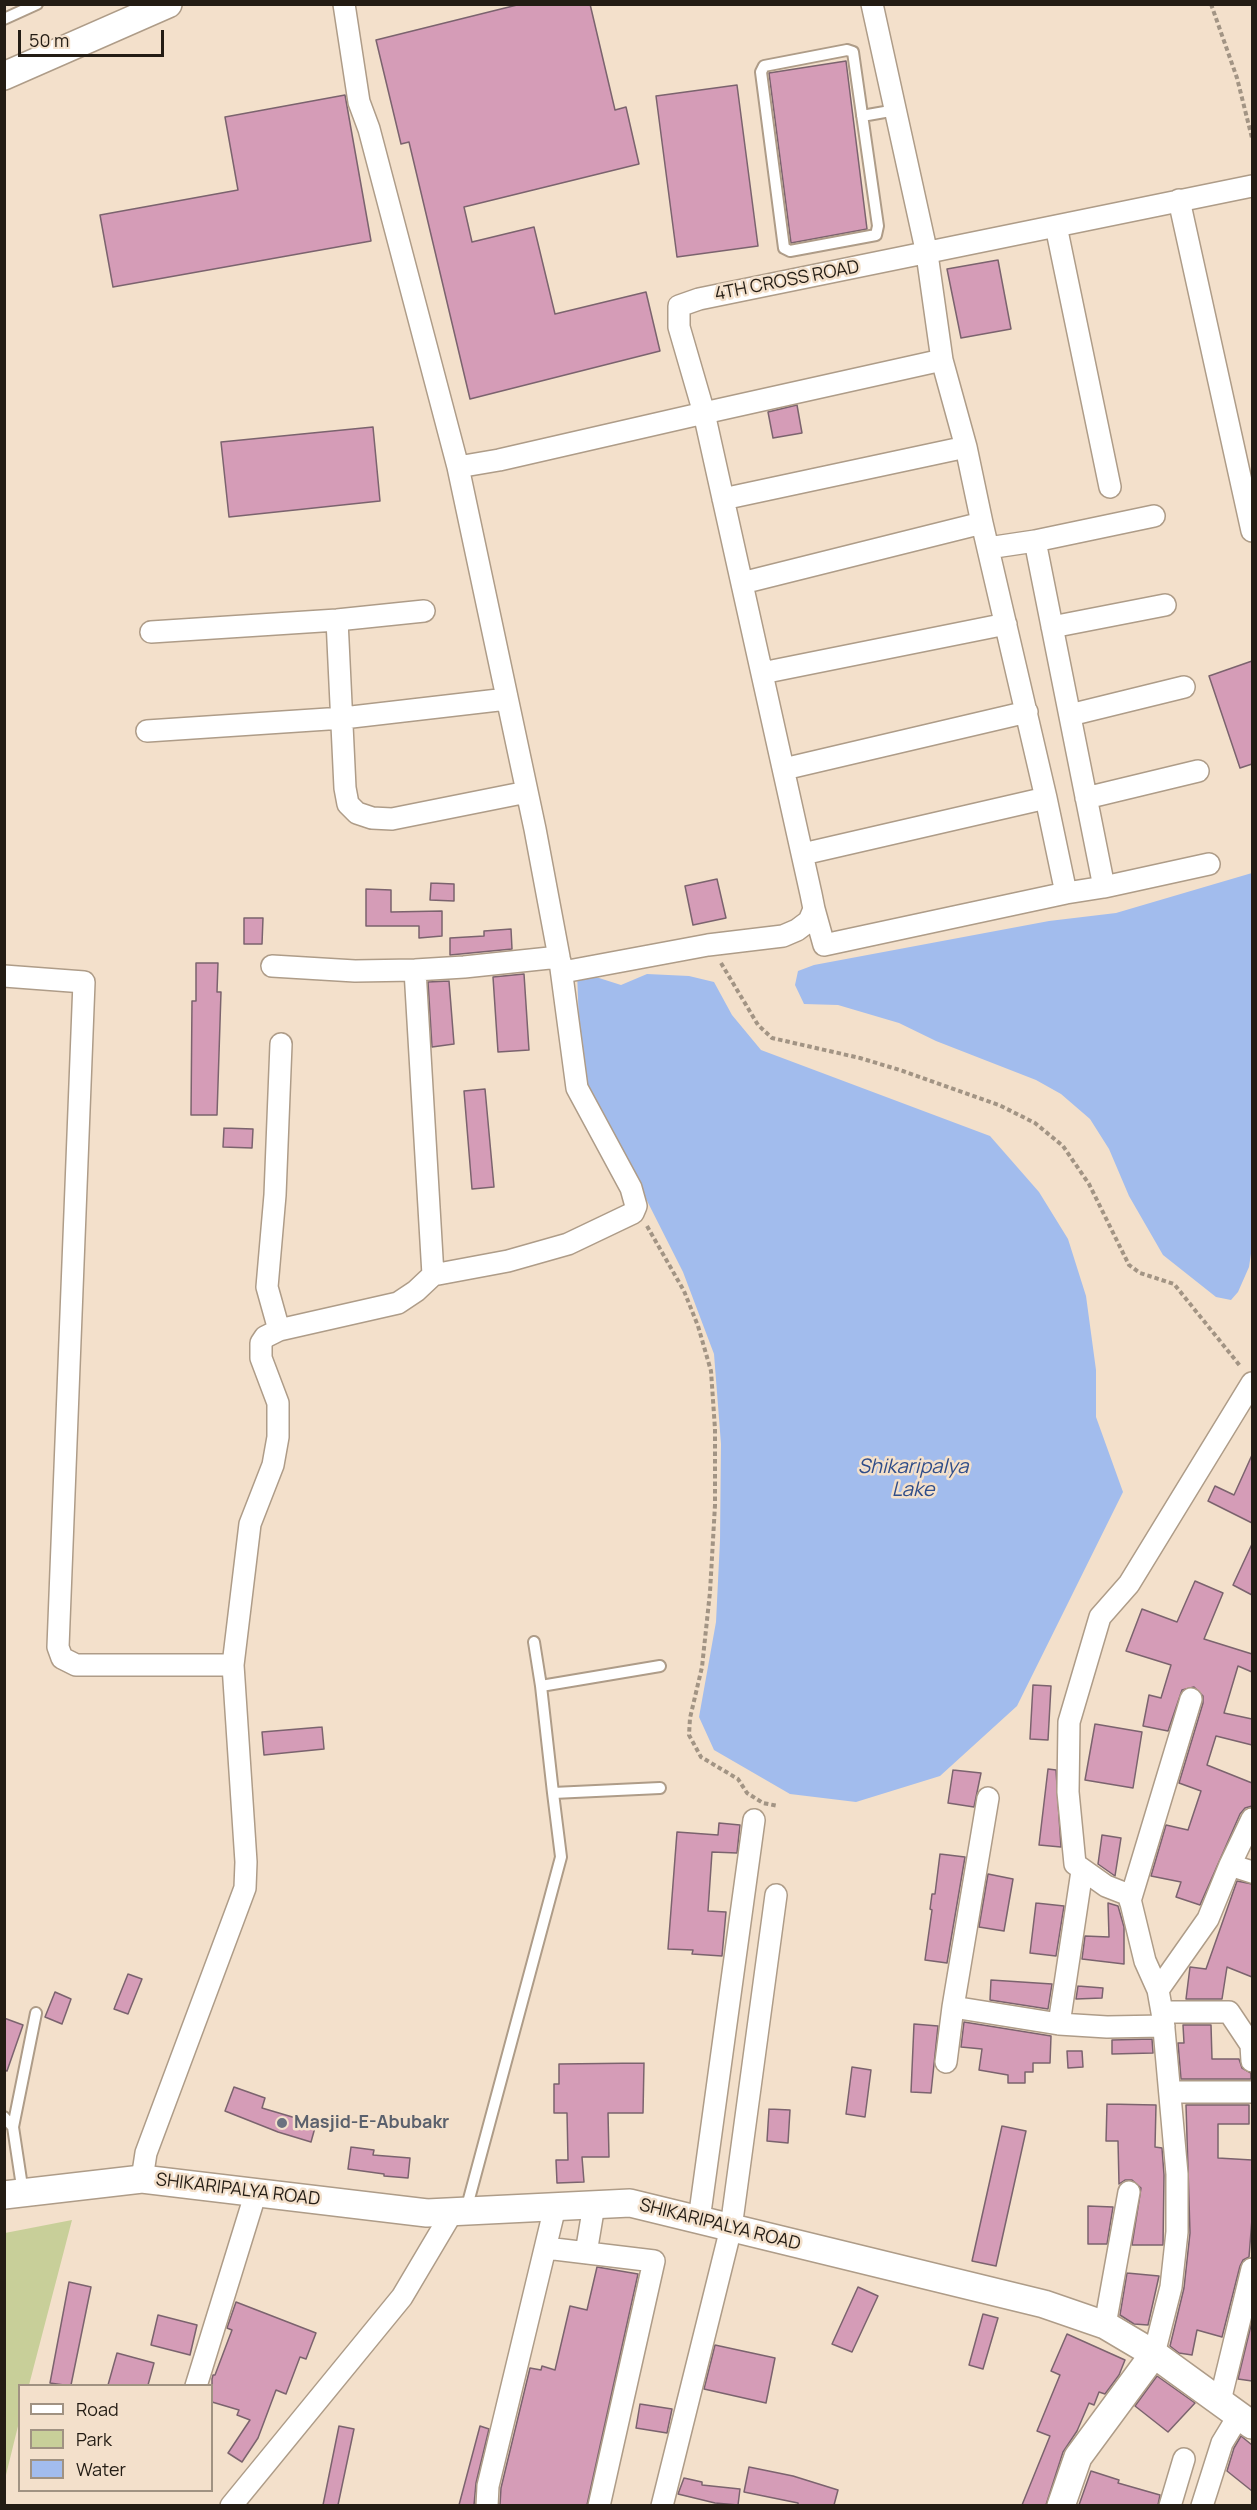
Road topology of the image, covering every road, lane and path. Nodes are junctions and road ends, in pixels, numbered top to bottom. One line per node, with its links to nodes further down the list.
1 (37, 4): 7 (lane)
2 (168, 4): 6 (street)
3 (344, 4): 19 (street)
4 (872, 4): 9 (street)
5 (1211, 4): 11 (path)
6 (130, 12): 8 (street)
7 (4, 19)
8 (5, 74)
9 (896, 111): 10 (lane); 15 (street)
10 (862, 116): 10 (lane)
11 (1252, 138)
12 (1252, 186): 13 (street, 4TH CROSS ROAD)
13 (1179, 200): 14 (street, 4TH CROSS ROAD); 24 (street)
14 (1056, 226): 15 (street, 4TH CROSS ROAD); 20 (street)
15 (927, 254): 16 (street); 17 (street, 4TH CROSS ROAD)
16 (942, 360): 17 (street); 18 (street)
17 (704, 413): 19 (street); 21 (street)
18 (966, 447): 21 (street); 23 (street)
19 (458, 467): 36 (street)
20 (1110, 487)
21 (723, 499): 27 (street)
22 (1154, 516): 25 (street)
23 (982, 523): 26 (street); 27 (street)
24 (1252, 531)
25 (1035, 541): 26 (street); 32 (street)
26 (988, 548): 31 (street)
27 (742, 583): 34 (street)
28 (1165, 605): 32 (street)
29 (424, 611): 30 (street)
30 (337, 620): 33 (street); 39 (street)
31 (1006, 624): 34 (street); 37 (street)
32 (1052, 627): 38 (street)
33 (151, 632)
34 (762, 673): 41 (street)
35 (1184, 687): 38 (street)
36 (507, 699): 39 (street); 43 (street)
37 (1027, 712): 41 (street); 44 (street)
38 (1070, 716): 45 (street)
39 (343, 718): 40 (street); 43 (street)
40 (147, 731)
41 (784, 769): 46 (street)
42 (1198, 771): 45 (street)
43 (527, 792): 52 (street)
44 (1046, 798): 46 (street); 49 (street)
45 (1086, 798): 48 (street)
46 (803, 854): 50 (street)
47 (1209, 864): 48 (street)
48 (1104, 887): 49 (street)
49 (1066, 893): 50 (street)
50 (814, 909): 51 (street)
51 (708, 945): 52 (street); 60 (path)
52 (561, 964): 54 (street); 57 (street)
53 (272, 966): 54 (street)
54 (416, 970): 58 (street)
55 (4, 976): 62 (street)
56 (281, 1044): 59 (street)
57 (633, 1214): 58 (street); 69 (path)
58 (433, 1275): 59 (street)
59 (279, 1330): 62 (street)
60 (1249, 1377): 73 (street)
61 (534, 1642): 64 (lane)
62 (233, 1665): 88 (street)
63 (660, 1666): 64 (lane)
64 (541, 1686): 67 (lane)
65 (1191, 1699): 76 (street)
66 (660, 1788): 67 (lane)
67 (553, 1793): 94 (lane)
68 (988, 1798): 78 (street)
69 (778, 1806)
70 (1252, 1819): 72 (street)
71 (754, 1820): 95 (street)
72 (1230, 1865): 74 (street); 77 (street)
73 (1082, 1871): 76 (street); 81 (street)
74 (1252, 1872)
75 (776, 1895): 96 (street)
76 (1130, 1901): 77 (street)
77 (1158, 1990): 80 (street)
78 (953, 2007): 81 (street); 83 (street)
79 (36, 2013): 87 (lane)
80 (1163, 2019): 81 (street); 82 (street); 84 (street)
81 (1059, 2024)
82 (1252, 2061)
83 (946, 2062)
84 (1170, 2092): 85 (street); 101 (street)
85 (1252, 2092)
86 (4, 2117): 87 (lane)
87 (13, 2127): 91 (lane)
88 (142, 2179): 89 (street, SHIKARIPALYA ROAD); 91 (street, SHIKARIPALYA ROAD)
89 (256, 2192): 94 (street, SHIKARIPALYA ROAD); 102 (street)
90 (1129, 2192): 100 (street)
91 (14, 2194)
92 (594, 2205): 93 (street, SHIKARIPALYA ROAD); 95 (street, SHIKARIPALYA ROAD); 98 (street)
93 (555, 2207): 94 (street, SHIKARIPALYA ROAD); 97 (street)
94 (460, 2211): 105 (street)
95 (699, 2220): 96 (street, SHIKARIPALYA ROAD)
96 (731, 2228): 100 (street, SHIKARIPALYA ROAD); 108 (street)
97 (546, 2248): 98 (street); 106 (street)
98 (585, 2253): 107 (street)
99 (1252, 2269): 103 (street)
100 (1105, 2325): 101 (street, SHIKARIPALYA ROAD)
101 (1154, 2354): 103 (street, SHIKARIPALYA ROAD); 109 (street)
102 (196, 2384)
103 (1237, 2414): 111 (street)
104 (1184, 2459): 110 (street)
105 (231, 2505)
106 (487, 2505)
107 (599, 2505)
108 (662, 2505)
109 (1061, 2505)
110 (1170, 2505)
111 (1202, 2505)

